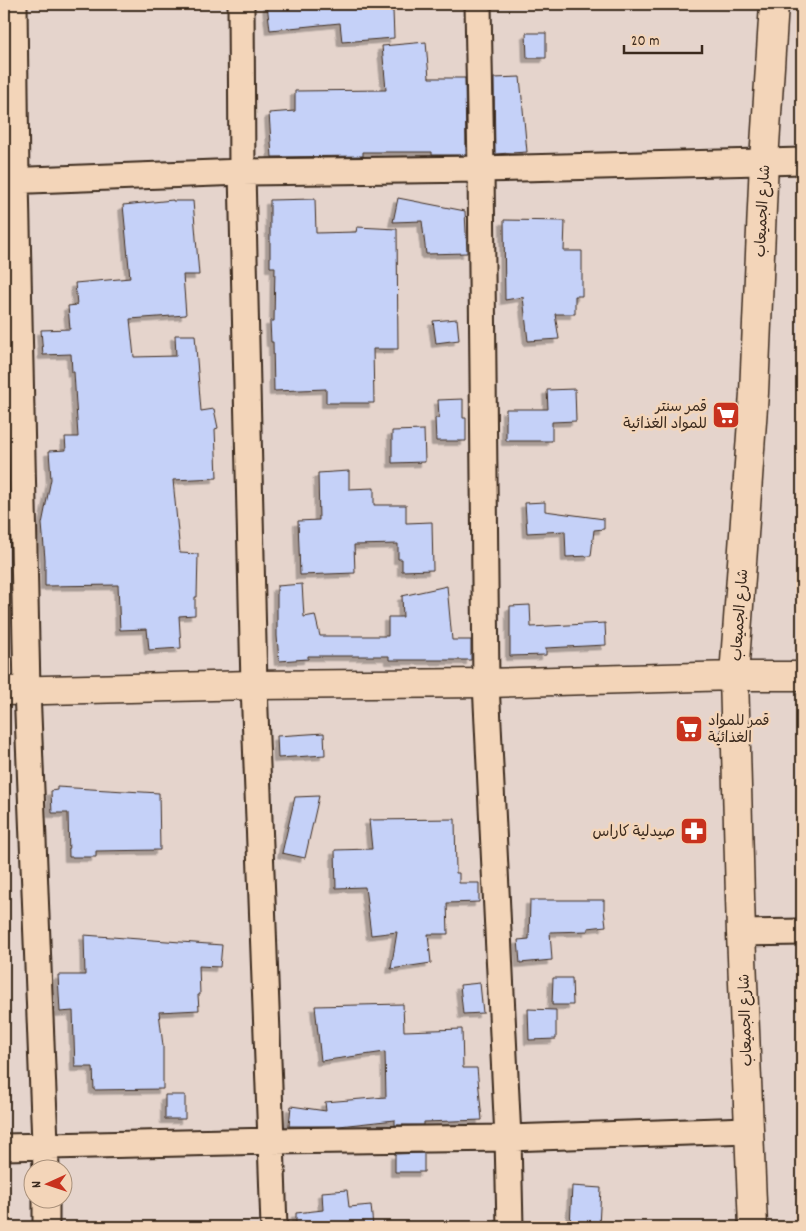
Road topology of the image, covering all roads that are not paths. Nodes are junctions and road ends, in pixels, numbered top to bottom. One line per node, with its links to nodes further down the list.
1 (14, 4): 9 (street)
2 (241, 4): 8 (street)
3 (478, 4): 7 (street)
4 (774, 4): 6 (street, شارع الجميعاب)
5 (802, 160): 6 (street)
6 (764, 161): 7 (street); 10 (street, شارع الجميعاب)
7 (482, 169): 8 (street); 12 (street)
8 (242, 172): 9 (street); 13 (street)
9 (10, 181): 14 (street)
10 (734, 676): 11 (street); 12 (street); 16 (street, شارع الجميعاب)
11 (802, 676)
12 (486, 683): 13 (street); 18 (street)
13 (254, 685): 14 (street); 19 (street)
14 (16, 690): 21 (street)
15 (802, 932): 16 (street)
16 (742, 933): 17 (street, شارع الجميعاب)
17 (749, 1130): 18 (street); 26 (street, شارع الجميعاب)
18 (508, 1138): 19 (street); 25 (street)
19 (271, 1140): 21 (street); 24 (street)
20 (4, 1147): 21 (street)
21 (45, 1157)
22 (46, 1208): 23 (street)
23 (46, 1227)
24 (274, 1227)
25 (510, 1227)
26 (753, 1227)

